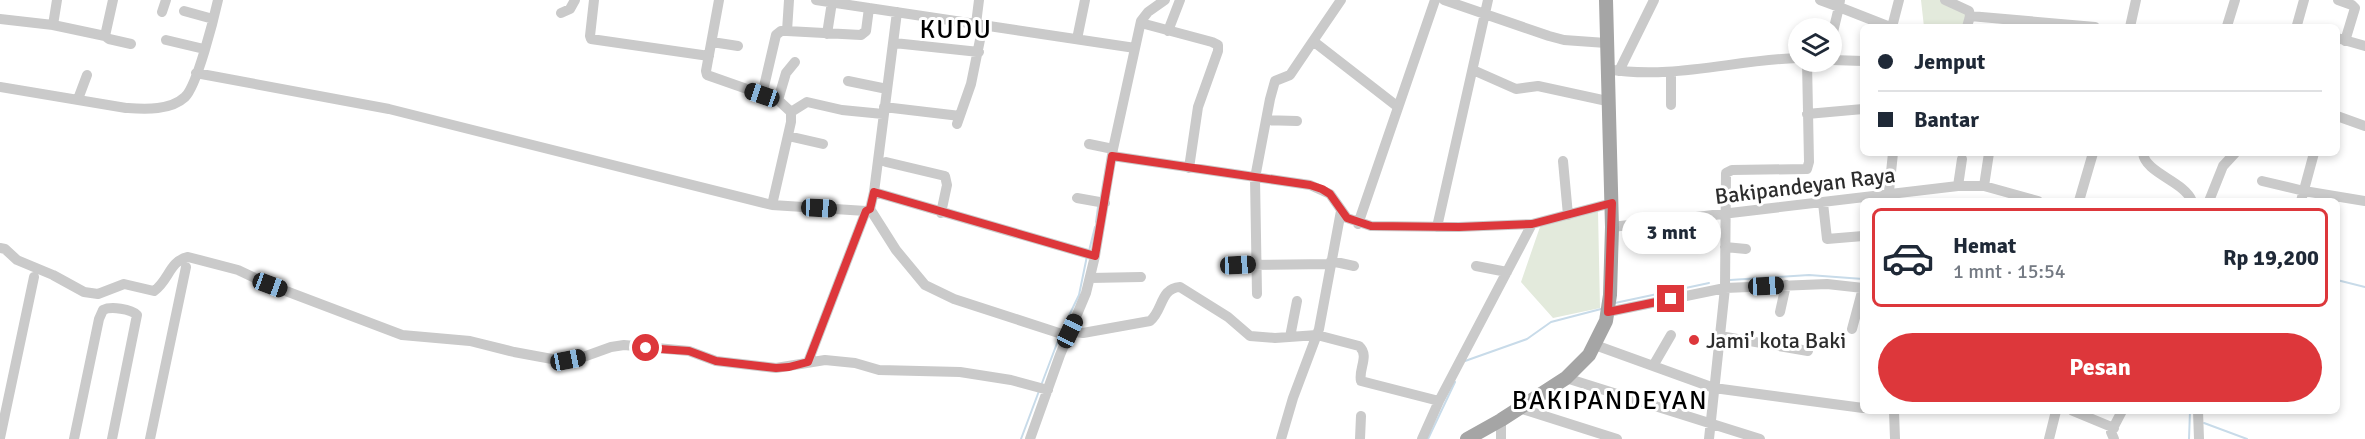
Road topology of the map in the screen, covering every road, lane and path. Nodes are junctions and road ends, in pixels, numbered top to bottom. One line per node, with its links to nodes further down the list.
1 (57, 0): 47 (street)
2 (113, 0): 51 (street)
3 (166, 0): 31 (street)
4 (218, 0): 36 (street)
5 (575, 0): 33 (street)
6 (594, 0): 65 (street)
7 (719, 0): 56 (street)
8 (789, 0): 48 (street)
9 (816, 0): 27 (street)
10 (979, 0): 39 (street)
11 (1085, 0): 52 (street)
12 (1165, 0): 38 (street)
13 (1180, 0): 49 (street)
14 (1435, 0): 84 (street)
15 (1444, 0): 34 (street)
16 (1488, 0): 34 (street)
17 (1606, 0): 58 (main road)
18 (1654, 0): 71 (street)
19 (1820, 0): 28 (street)
20 (1899, 0): 41 (street)
21 (1945, 0): 35 (street)
22 (2136, 0): 44 (street)
23 (2235, 0): 45 (street)
24 (2304, 0): 46 (street)
25 (2338, 0): 54 (street)
26 (1338, 1): 55 (street)
27 (832, 2): 29 (street); 50 (street)
28 (1840, 4): 40 (street)
29 (869, 8): 32 (street); 50 (street)
30 (184, 11): 36 (street)
31 (162, 12)
32 (897, 12): 39 (street); 57 (street)
33 (561, 13)
34 (1485, 14): 58 (street); 70 (street)
35 (1970, 16): 42 (street); 43 (street)
36 (213, 19): 63 (street)
37 (0, 20): 47 (street)
38 (1141, 23): 49 (street); 62 (street)
39 (980, 24): 52 (street); 64 (street)
40 (1884, 24)
41 (1892, 24)
42 (1968, 24)
43 (2061, 24)
44 (2131, 24)
45 (2229, 24)
46 (2299, 24)
47 (53, 25): 51 (street)
48 (787, 31): 50 (street); 79 (street)
49 (1168, 31): 106 (street)
50 (827, 34)
51 (105, 36): 59 (street)
52 (1077, 39): 62 (street)
53 (166, 40): 63 (street)
54 (2341, 40): 61 (street)
55 (1313, 41): 84 (street); 90 (street)
56 (712, 42): 60 (street); 65 (street)
57 (894, 43): 64 (street); 78 (street)
58 (1606, 43): 71 (main road)
59 (131, 44)
60 (738, 46)
61 (2365, 46)
62 (1132, 48): 96 (street)
63 (204, 49): 74 (street)
64 (979, 52): 86 (street)
65 (709, 56): 79 (street)
66 (1788, 58): 72 (street)
67 (1842, 60): 68 (street)
68 (1860, 61)
69 (795, 62): 81 (street)
70 (1473, 70): 82 (street); 134 (street)
71 (1613, 70): 72 (street); 82 (main road)
72 (1671, 72): 83 (street)
73 (1807, 72): 88 (street)
74 (196, 73): 80 (street); 126 (street)
75 (87, 75): 80 (street)
76 (848, 81): 78 (street)
77 (0, 87): 80 (street)
78 (887, 89): 86 (street)
79 (762, 95): 81 (street)
80 (78, 99)
81 (778, 100): 87 (street)
82 (1607, 101): 124 (main road)
83 (1671, 105)
84 (1398, 106): 132 (street)
85 (1860, 109): 88 (street)
86 (884, 111): 87 (street); 111 (street)
87 (791, 112): 93 (street)
88 (1807, 114): 131 (street)
89 (2340, 117): 92 (street)
90 (1266, 120): 91 (street); 107 (street)
91 (1297, 121)
92 (2365, 126)
93 (788, 136): 94 (street); 126 (street)
94 (823, 144)
95 (1089, 144): 96 (street)
96 (1111, 150): 106 (street); 123 (street)
97 (1893, 156): 113 (street)
98 (1989, 156): 110 (street)
99 (2092, 156): 116 (street)
100 (2144, 156): 117 (street)
101 (2232, 156): 118 (street)
102 (2313, 156): 112 (street)
103 (1962, 159): 109 (street)
104 (1563, 161): 130 (street)
105 (886, 162): 129 (street)
106 (1189, 168): 107 (street)
107 (1255, 178): 128 (street); 142 (street)
108 (2262, 182): 112 (street)
109 (1958, 186): 110 (street, Bakipandeyan Raya); 113 (street, Bakipandeyan Raya)
110 (1984, 186): 115 (street, Bakipandeyan Raya)
111 (874, 192): 127 (street); 129 (street)
112 (2302, 196): 119 (street)
113 (1888, 197)
114 (1077, 198): 123 (street)
115 (2027, 198)
116 (2080, 198)
117 (2190, 198)
118 (2210, 198)
119 (2327, 198)
120 (2340, 199): 122 (street)
121 (1860, 200): 125 (street, Bakipandeyan Raya)
122 (2365, 201)
123 (1100, 202): 140 (street)
124 (1612, 203): 130 (street); 135 (main road)
125 (1823, 203): 131 (street, Bakipandeyan Raya); 136 (street)
126 (772, 205): 127 (street)
127 (868, 210): 160 (street); 167 (street)
128 (1341, 211): 132 (street); 141 (street)
129 (941, 213): 140 (street)
130 (1568, 215): 133 (street)
131 (1726, 215): 135 (street, Bakipandeyan Raya); 138 (street)
132 (1358, 224): 134 (street)
133 (1532, 224): 134 (street); 147 (street)
134 (1437, 226)
135 (1612, 227): 157 (main road)
136 (1860, 236)
137 (0, 248): 167 (street)
138 (1725, 248): 139 (street); 152 (street)
139 (1746, 249)
140 (1090, 254): 150 (street)
141 (1331, 263): 142 (street); 144 (street); 161 (street)
142 (1257, 264): 143 (street); 154 (street)
143 (1238, 265)
144 (1354, 266)
145 (1476, 266): 147 (street)
146 (186, 267): 187 (street)
147 (1507, 272): 172 (street)
148 (34, 277): 184 (street)
149 (1141, 277): 150 (street)
150 (1090, 278): 160 (street)
151 (1786, 285): 152 (street); 153 (street); 158 (street)
152 (1725, 286): 157 (street); 163 (street)
153 (1860, 288)
154 (1257, 294)
155 (1860, 299): 159 (street)
156 (1297, 301): 164 (street)
157 (1608, 312): 165 (main road)
158 (1780, 312)
159 (1852, 328)
160 (1065, 333): 164 (street); 171 (street)
161 (1317, 334): 164 (street); 172 (street); 189 (street)
162 (1671, 335): 168 (street)
163 (1720, 336): 166 (street); 170 (street)
164 (1290, 337)
165 (1595, 345): 168 (street); 169 (main road)
166 (1808, 351)
167 (808, 362): 171 (street)
168 (1653, 366): 170 (street)
169 (1566, 378): 173 (main road); 182 (street)
170 (1714, 388): 174 (street); 182 (street)
171 (1044, 389): 188 (street)
172 (1438, 401): 191 (street)
173 (1519, 408): 181 (main road); 194 (street)
174 (1860, 408)
175 (1894, 414): 197 (street)
176 (2055, 414): 198 (street)
177 (2079, 414): 183 (street)
178 (2121, 414): 183 (street)
179 (2198, 414): 199 (street)
180 (1361, 416): 190 (street)
181 (1501, 420): 192 (main road); 193 (street)
182 (1710, 424): 195 (street); 196 (street)
183 (2114, 433)
184 (0, 438)
185 (74, 439): 186 (street)
186 (112, 439)
187 (150, 439)
188 (1030, 439)
189 (1281, 439)
190 (1360, 439)
191 (1422, 439)
192 (1467, 439)
193 (1501, 439)
194 (1617, 439)
195 (1709, 439)
196 (1760, 439)
197 (1895, 439)
198 (2049, 439)
199 (2199, 439)

